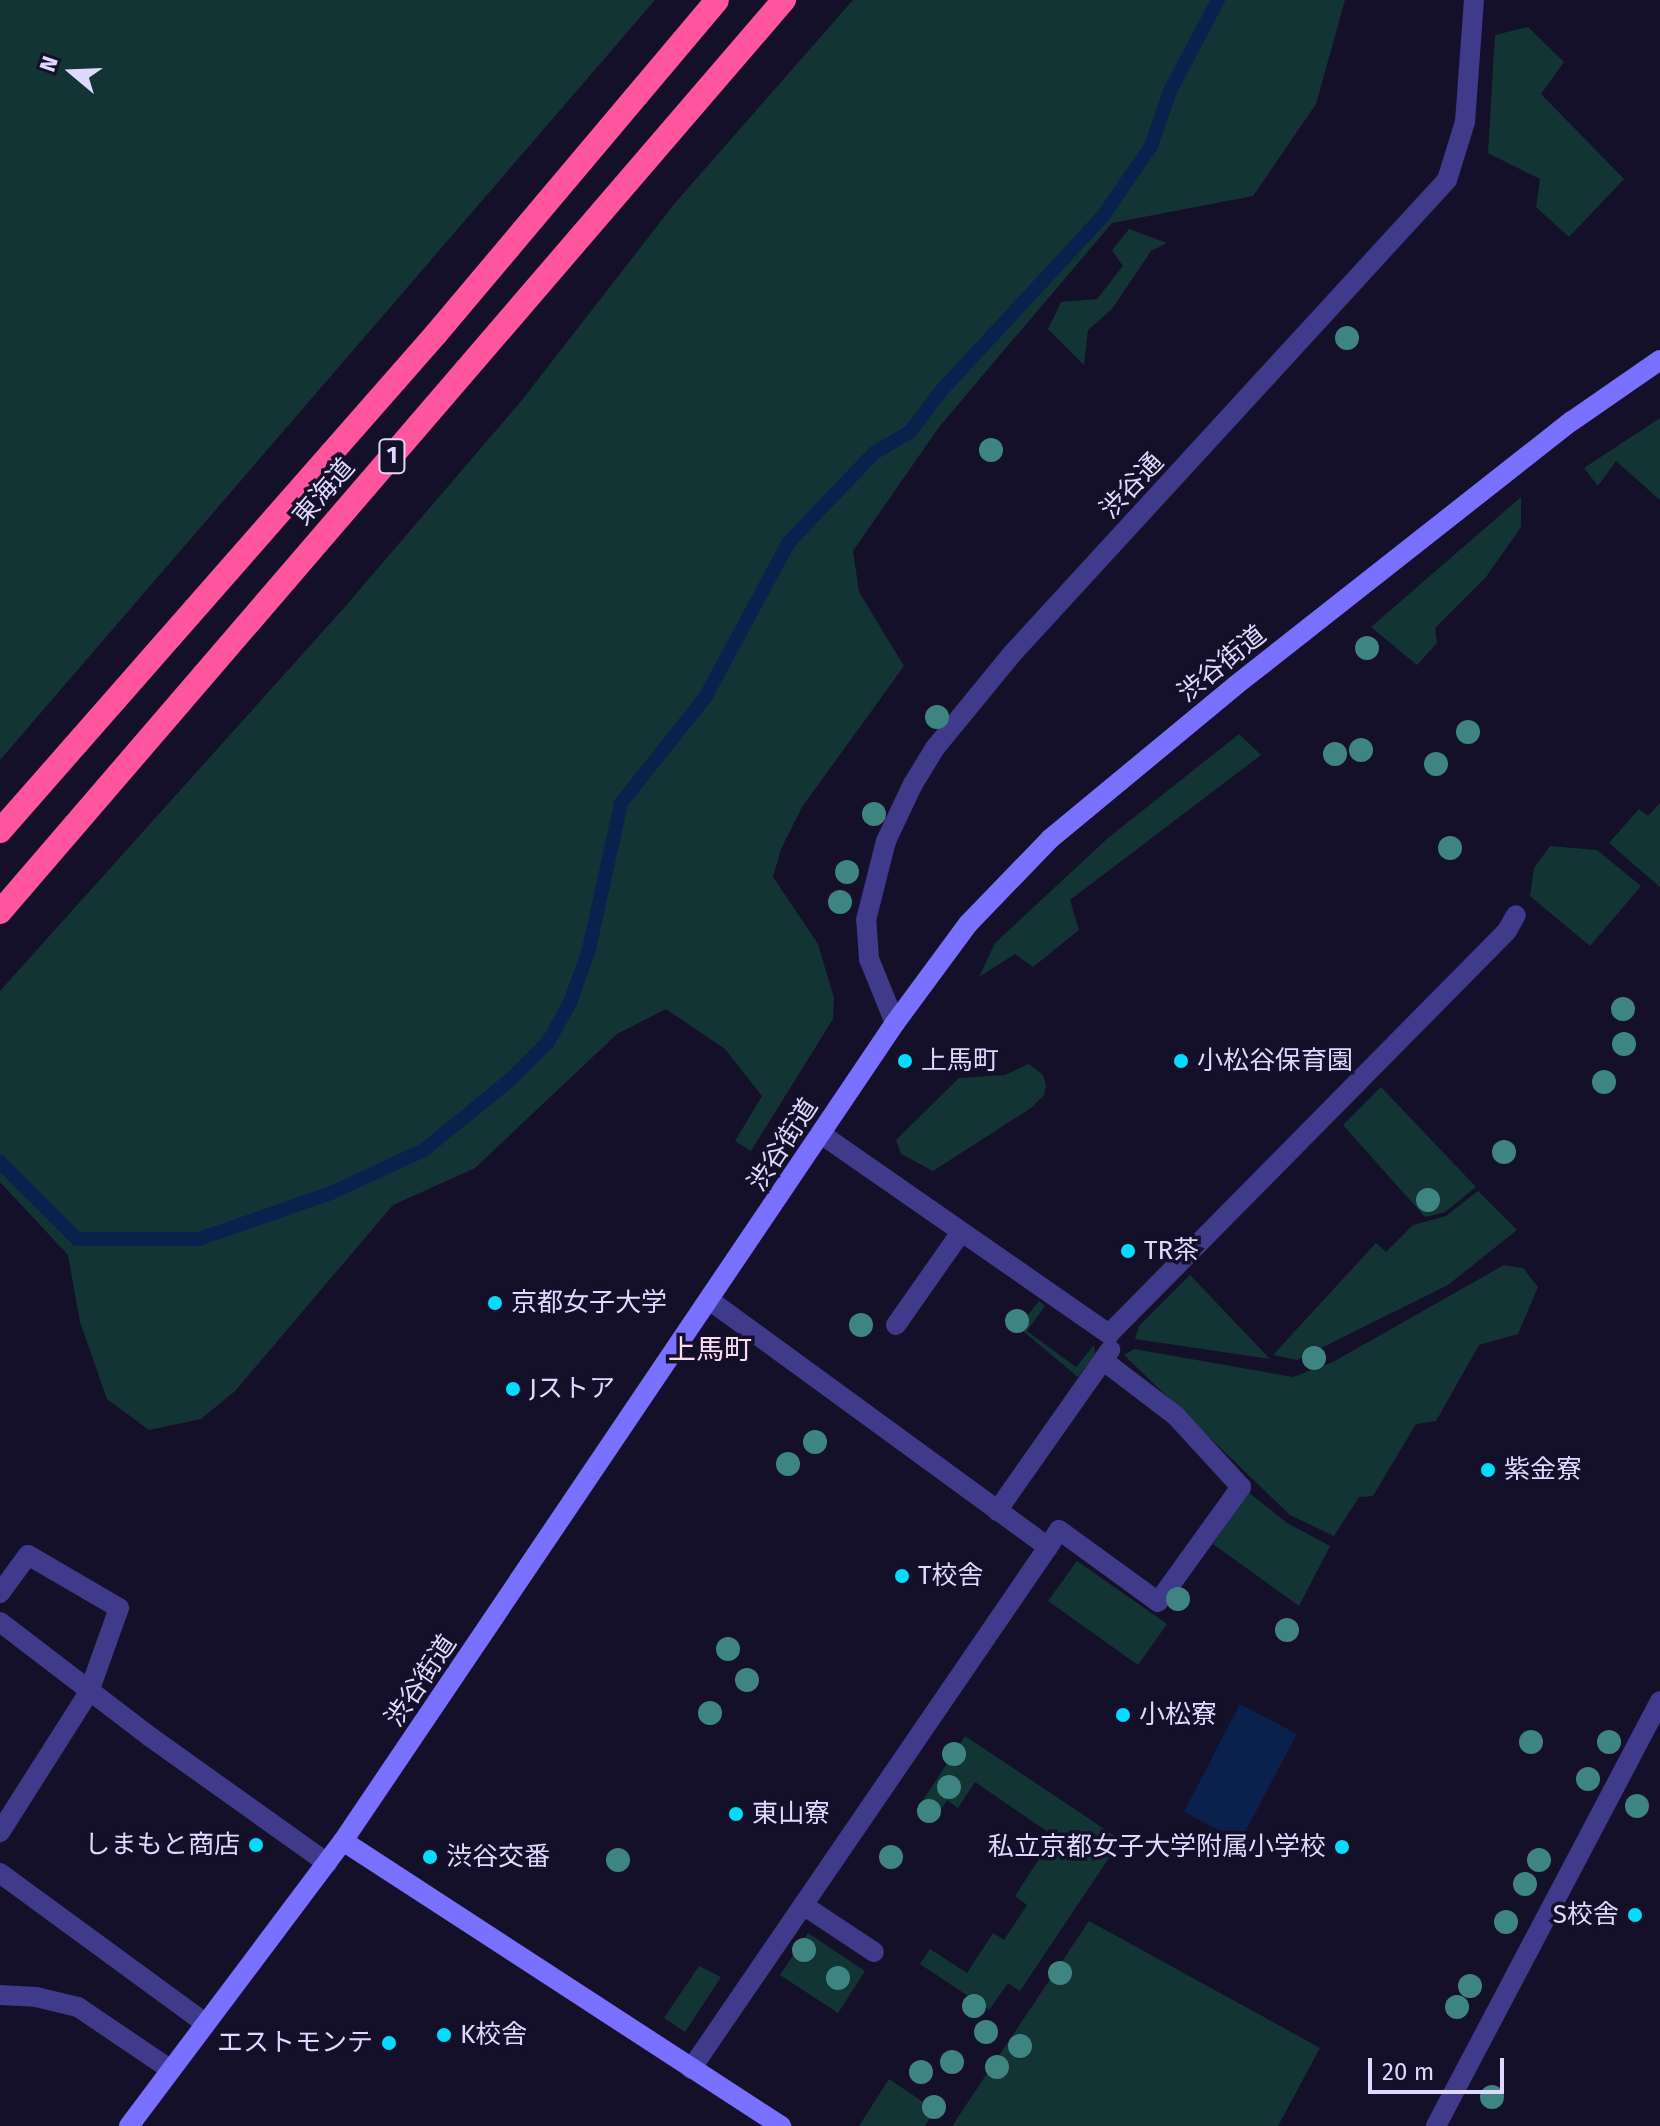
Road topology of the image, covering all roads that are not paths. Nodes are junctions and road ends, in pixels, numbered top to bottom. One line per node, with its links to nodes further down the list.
1 (717, 0): 5 (highway, 東海道 / 1)
2 (784, 0): 6 (highway, 東海道 / 1)
3 (1474, 0): 8 (street, 渋谷通)
4 (1660, 360): 8 (main road, 渋谷街道)
5 (0, 831)
6 (0, 912)
7 (1516, 915): 13 (street)
8 (895, 1023): 9 (main road, 渋谷街道)
9 (821, 1134): 10 (street); 11 (main road, 渋谷街道)
10 (961, 1232): 12 (street); 13 (street)
11 (712, 1302): 15 (street); 22 (main road, 渋谷街道)
12 (896, 1325)
13 (1109, 1334): 14 (street)
14 (1105, 1362): 15 (street); 16 (street)
15 (997, 1511): 16 (street)
16 (1048, 1547): 25 (street)
17 (0, 1593): 19 (street)
18 (0, 1622): 19 (street)
19 (89, 1692): 21 (street); 23 (street)
20 (1660, 1701): 33 (street)
21 (0, 1832)
22 (343, 1841): 23 (main road, 渋谷街道); 29 (main road)
23 (327, 1863): 28 (main road, 渋谷街道)
24 (0, 1873): 28 (street)
25 (803, 1905): 26 (street); 29 (street)
26 (874, 1952)
27 (0, 1995): 30 (street)
28 (206, 2024): 30 (main road, 渋谷街道)
29 (691, 2069): 32 (main road)
30 (171, 2070): 31 (main road, 渋谷街道)
31 (129, 2126)
32 (781, 2126)
33 (1436, 2126)

